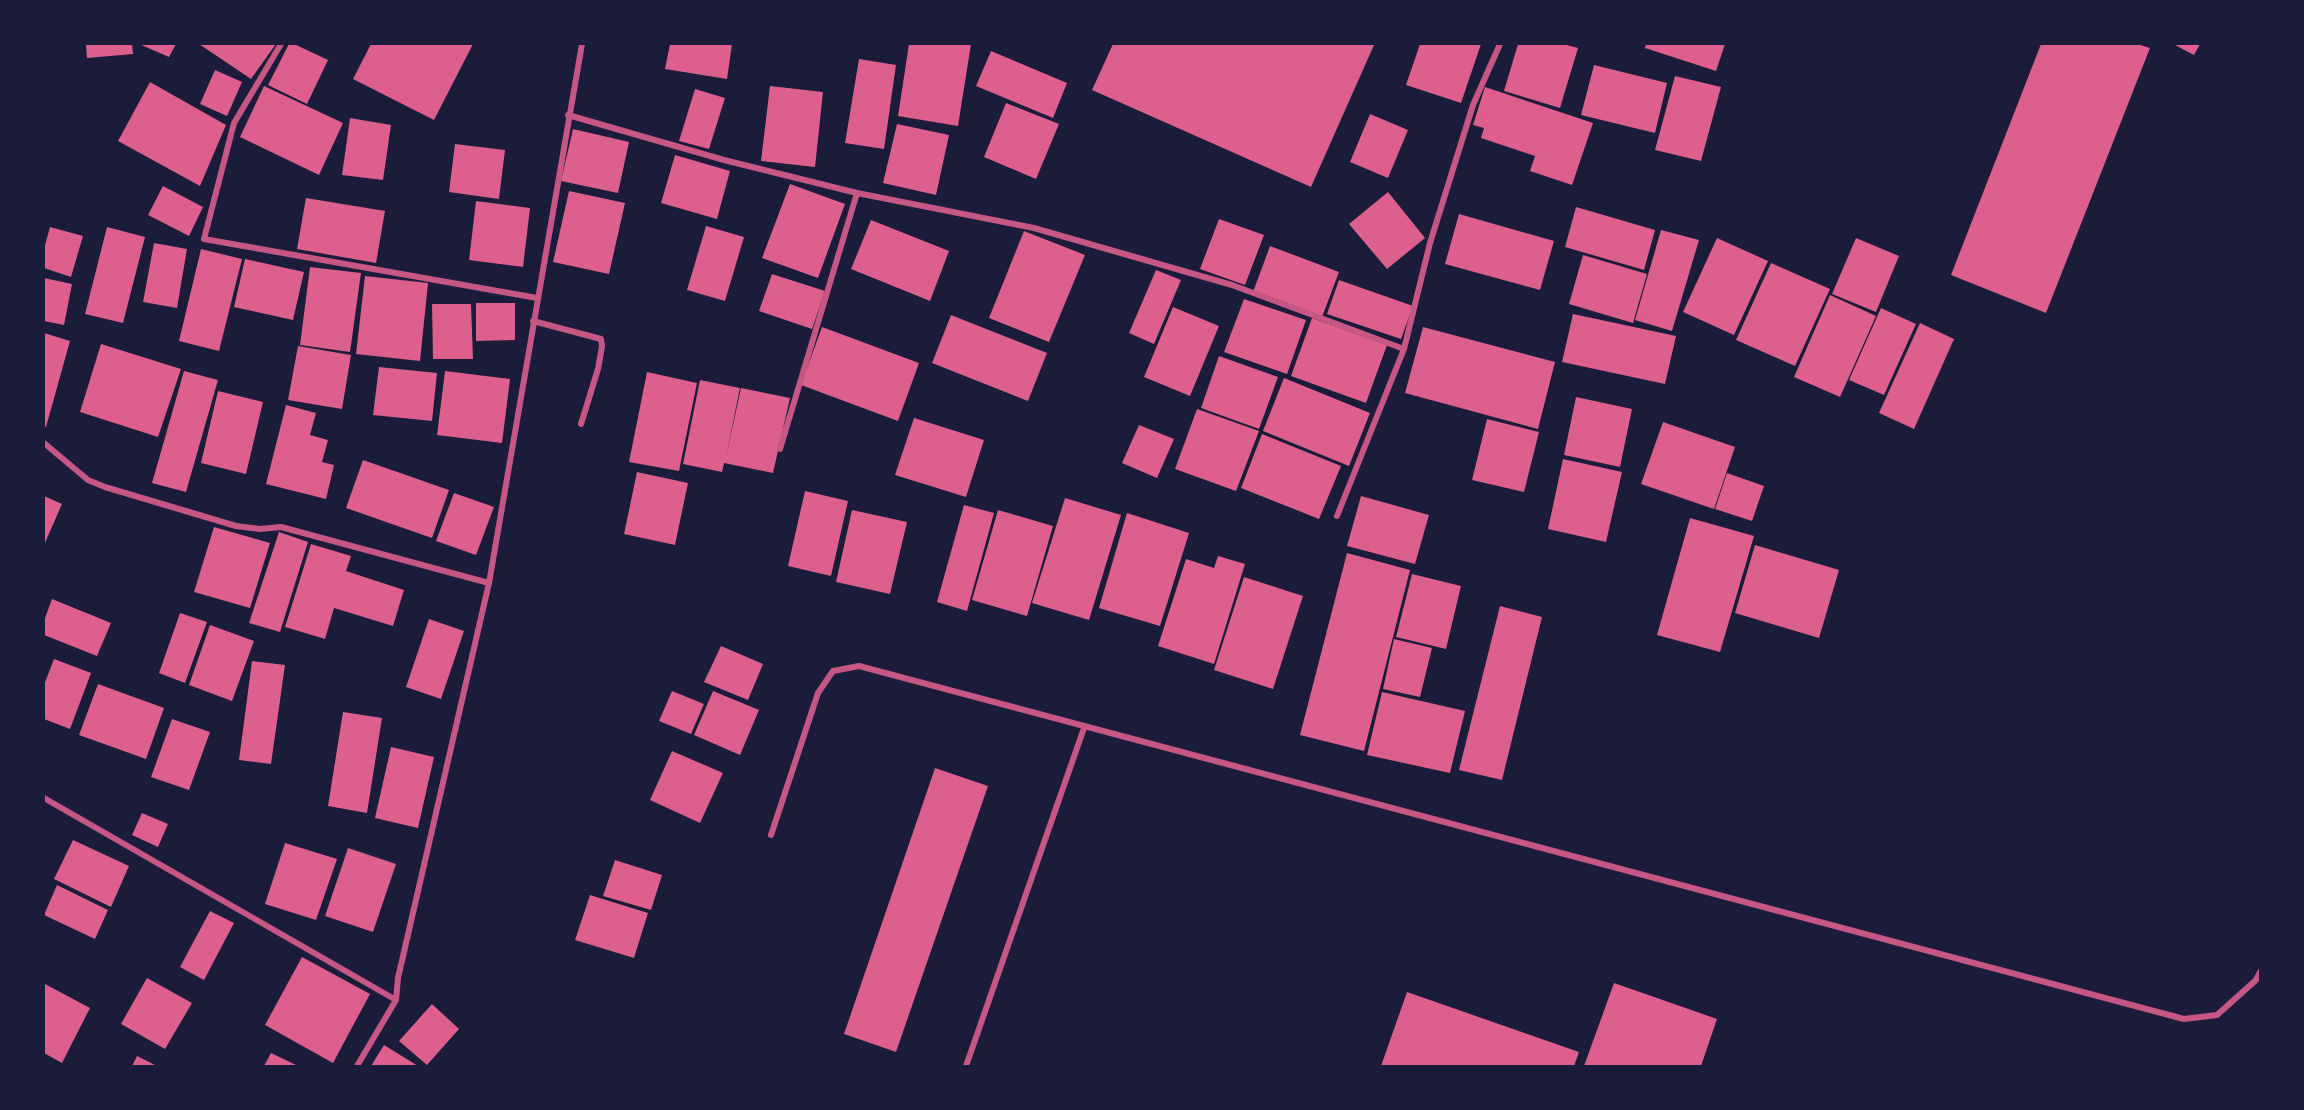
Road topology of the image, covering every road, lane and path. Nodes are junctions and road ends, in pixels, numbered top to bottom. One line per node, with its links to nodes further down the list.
1 (281, 44): 6 (street)
2 (582, 44): 4 (street)
3 (1500, 44): 8 (street)
4 (568, 115): 5 (street); 6 (street)
5 (857, 193): 8 (street); 11 (street)
6 (537, 298): 7 (street)
7 (533, 321): 9 (street); 13 (street)
8 (1404, 349): 12 (street)
9 (581, 424)
10 (44, 443): 13 (street)
11 (780, 448)
12 (1337, 516)
13 (489, 583): 18 (street)
14 (1084, 728): 16 (street); 17 (street); 20 (street)
15 (44, 798): 18 (street)
16 (771, 835)
17 (2260, 972)
18 (396, 1000): 19 (street)
19 (357, 1066)
20 (966, 1066)

